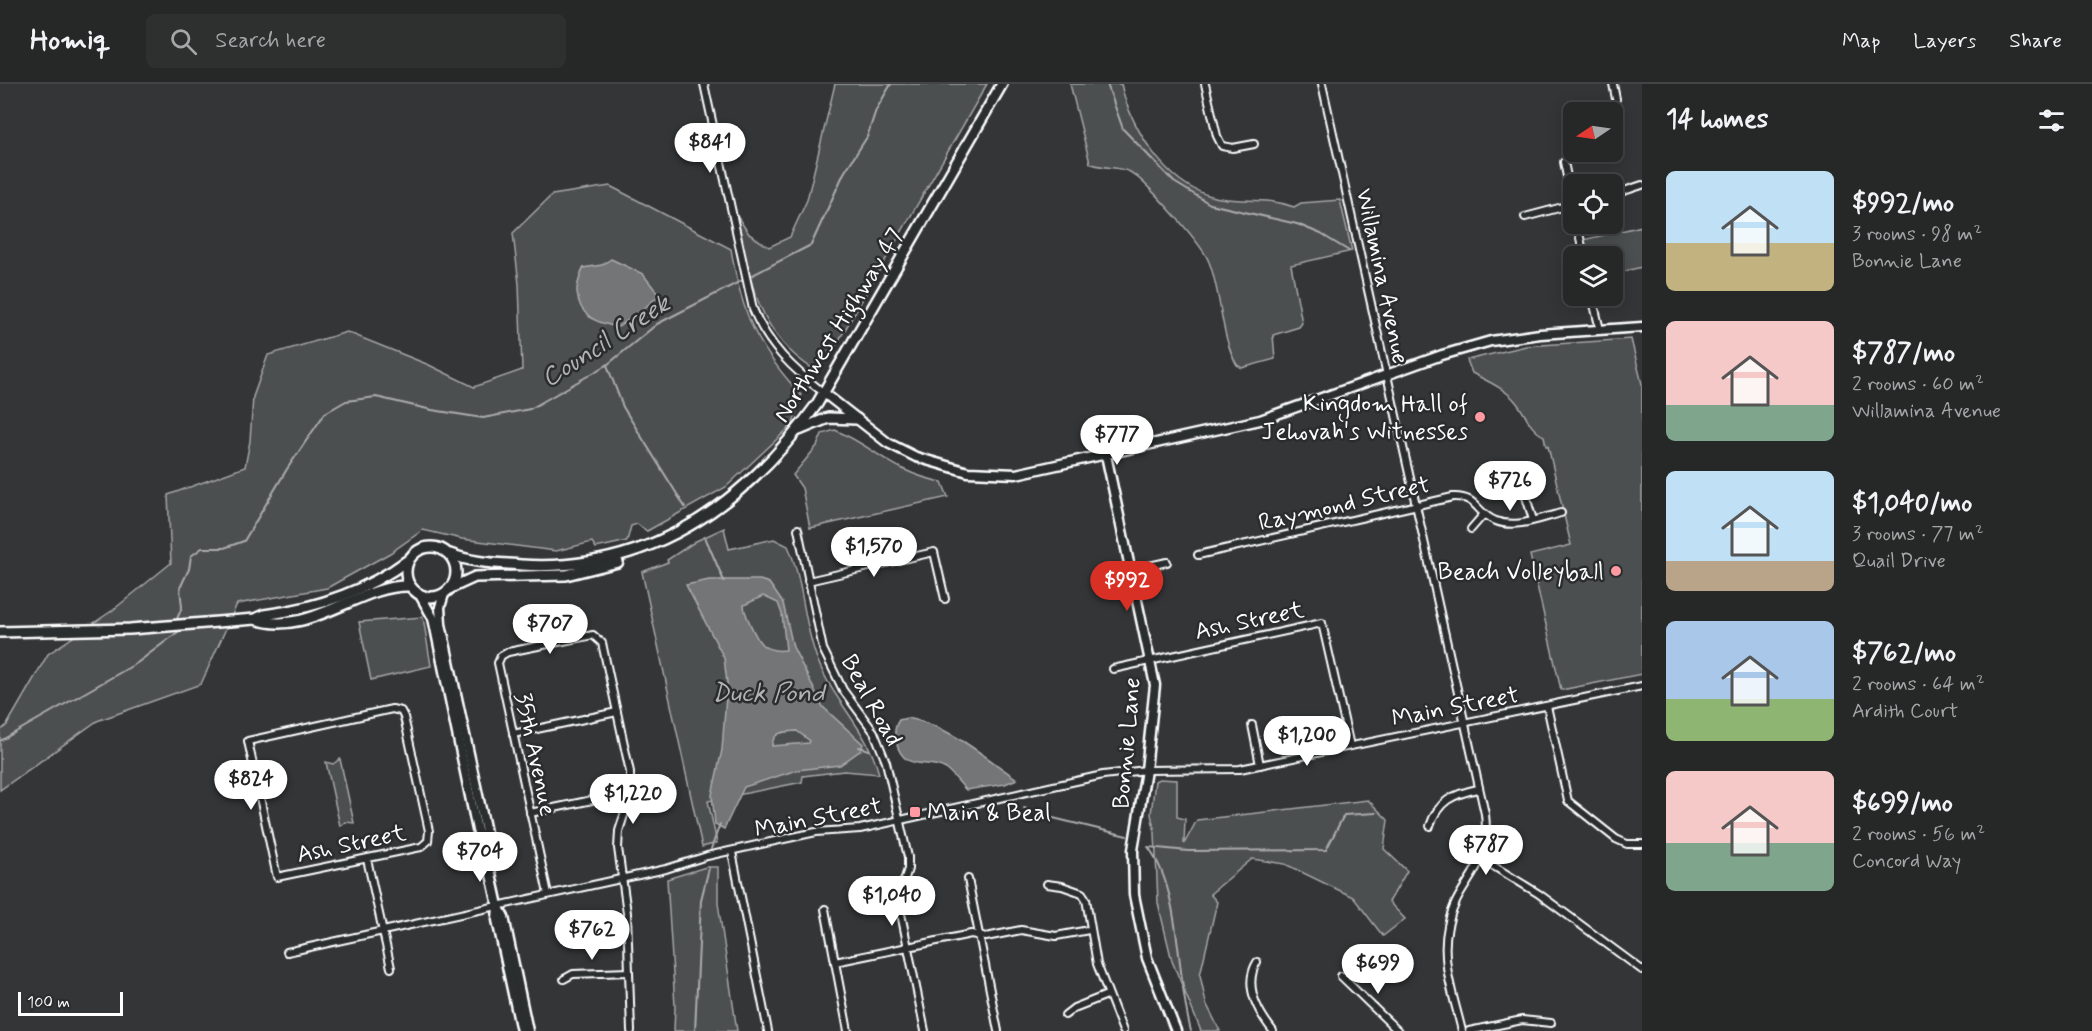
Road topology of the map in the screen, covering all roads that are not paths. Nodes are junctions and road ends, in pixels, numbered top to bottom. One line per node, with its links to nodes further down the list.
1 (704, 84): 18 (street)
2 (1002, 84): 18 (main road, Northwest Highway 47)
3 (1205, 84): 7 (street)
4 (1322, 84): 17 (street, Willamina Avenue)
5 (1613, 84): 6 (street)
6 (1616, 99)
7 (1254, 144)
8 (1564, 162): 9 (street)
9 (1566, 174)
10 (1642, 185): 11 (street)
11 (1623, 191)
12 (1563, 208): 13 (street)
13 (1525, 217)
14 (1594, 306): 16 (street)
15 (1642, 327): 16 (street)
16 (1600, 330): 17 (street)
17 (1386, 376): 21 (street); 23 (street, Willamina Avenue)
18 (824, 393): 19 (street); 20 (main road, Northwest Highway 47)
19 (856, 419): 20 (main road); 21 (street)
20 (797, 432): 31 (main road, Northwest Highway 47)
21 (1106, 455): 34 (street, Bonnie Lane)
22 (1516, 464): 26 (street)
23 (1416, 505): 25 (street, Raymond Street); 30 (street, Raymond Street); 47 (street, Willamina Avenue)
24 (1561, 513): 26 (street, Raymond Street)
25 (1484, 514): 26 (street, Raymond Street); 28 (street)
26 (1533, 520)
27 (798, 529): 35 (street, Beal Road)
28 (1471, 529)
29 (450, 554): 31 (main road, Northwest Highway 47); 32 (main road); 37 (main road)
30 (1198, 555)
31 (624, 556): 37 (main road, Northwest Highway 47)
32 (408, 560): 36 (main road); 40 (main road)
33 (1167, 562): 34 (street)
34 (1131, 570): 42 (street, Bonnie Lane)
35 (808, 581): 39 (street); 56 (street, Beal Road)
36 (410, 586): 38 (main road); 40 (main road)
37 (447, 591): 38 (main road); 60 (street)
38 (420, 595): 60 (street)
39 (945, 599)
40 (255, 619): 41 (main road)
41 (0, 632)
42 (1151, 660): 43 (street, Ash Street); 50 (street, Ash Street); 52 (street, Bonnie Lane)
43 (1113, 669)
44 (1642, 686): 45 (street, Main Street)
45 (1547, 706): 47 (street, Main Street); 58 (street)
46 (617, 712): 49 (street); 49 (street, 35th Avenue); 54 (street)
47 (1464, 722): 50 (street, Main Street); 53 (street, Willamina Avenue)
48 (1252, 725): 51 (street)
49 (513, 734): 55 (street, 35th Avenue)
50 (1350, 746): 51 (street, Main Street)
51 (1260, 765): 52 (street, Main Street)
52 (1146, 770): 56 (street, Main Street); 92 (street, Bonnie Lane)
53 (1479, 789): 57 (street); 62 (street, Willamina Avenue)
54 (628, 805): 55 (street); 63 (street)
55 (530, 813): 66 (street, 35th Avenue)
56 (900, 819): 59 (street, Main Street); 72 (street, Beal Road)
57 (1430, 826)
58 (1642, 844)
59 (732, 852): 63 (street, Main Street); 87 (street)
60 (487, 856): 67 (street)
61 (367, 858): 61 (street, Ash Street); 70 (street)
62 (1482, 859): 77 (street); 95 (street, Willamina Avenue)
63 (622, 878): 66 (street, Main Street); 78 (street)
64 (968, 879): 71 (street)
65 (1047, 884): 69 (street)
66 (548, 894): 67 (street, Main Street)
67 (498, 906): 70 (street, Main Street); 84 (street); 85 (street)
68 (825, 909): 74 (street)
69 (1089, 930): 71 (street); 81 (street)
70 (382, 931): 73 (street, Main Street); 76 (street)
71 (979, 936): 72 (street); 90 (street)
72 (908, 947): 74 (street); 89 (street, Beal Road)
73 (287, 952)
74 (835, 962): 88 (street)
75 (1257, 962): 93 (street)
76 (391, 968)
77 (1642, 970)
78 (629, 972): 80 (street); 86 (street)
79 (1341, 976): 94 (street)
80 (564, 979)
81 (1107, 995): 82 (street); 91 (street)
82 (1065, 1015)
83 (1551, 1023): 96 (street)
84 (521, 1031)
85 (528, 1031)
86 (631, 1031)
87 (768, 1031)
88 (848, 1031)
89 (925, 1031)
90 (998, 1031)
91 (1123, 1031)
92 (1176, 1031)
93 (1273, 1031)
94 (1398, 1031)
95 (1462, 1031)
96 (1469, 1031)

